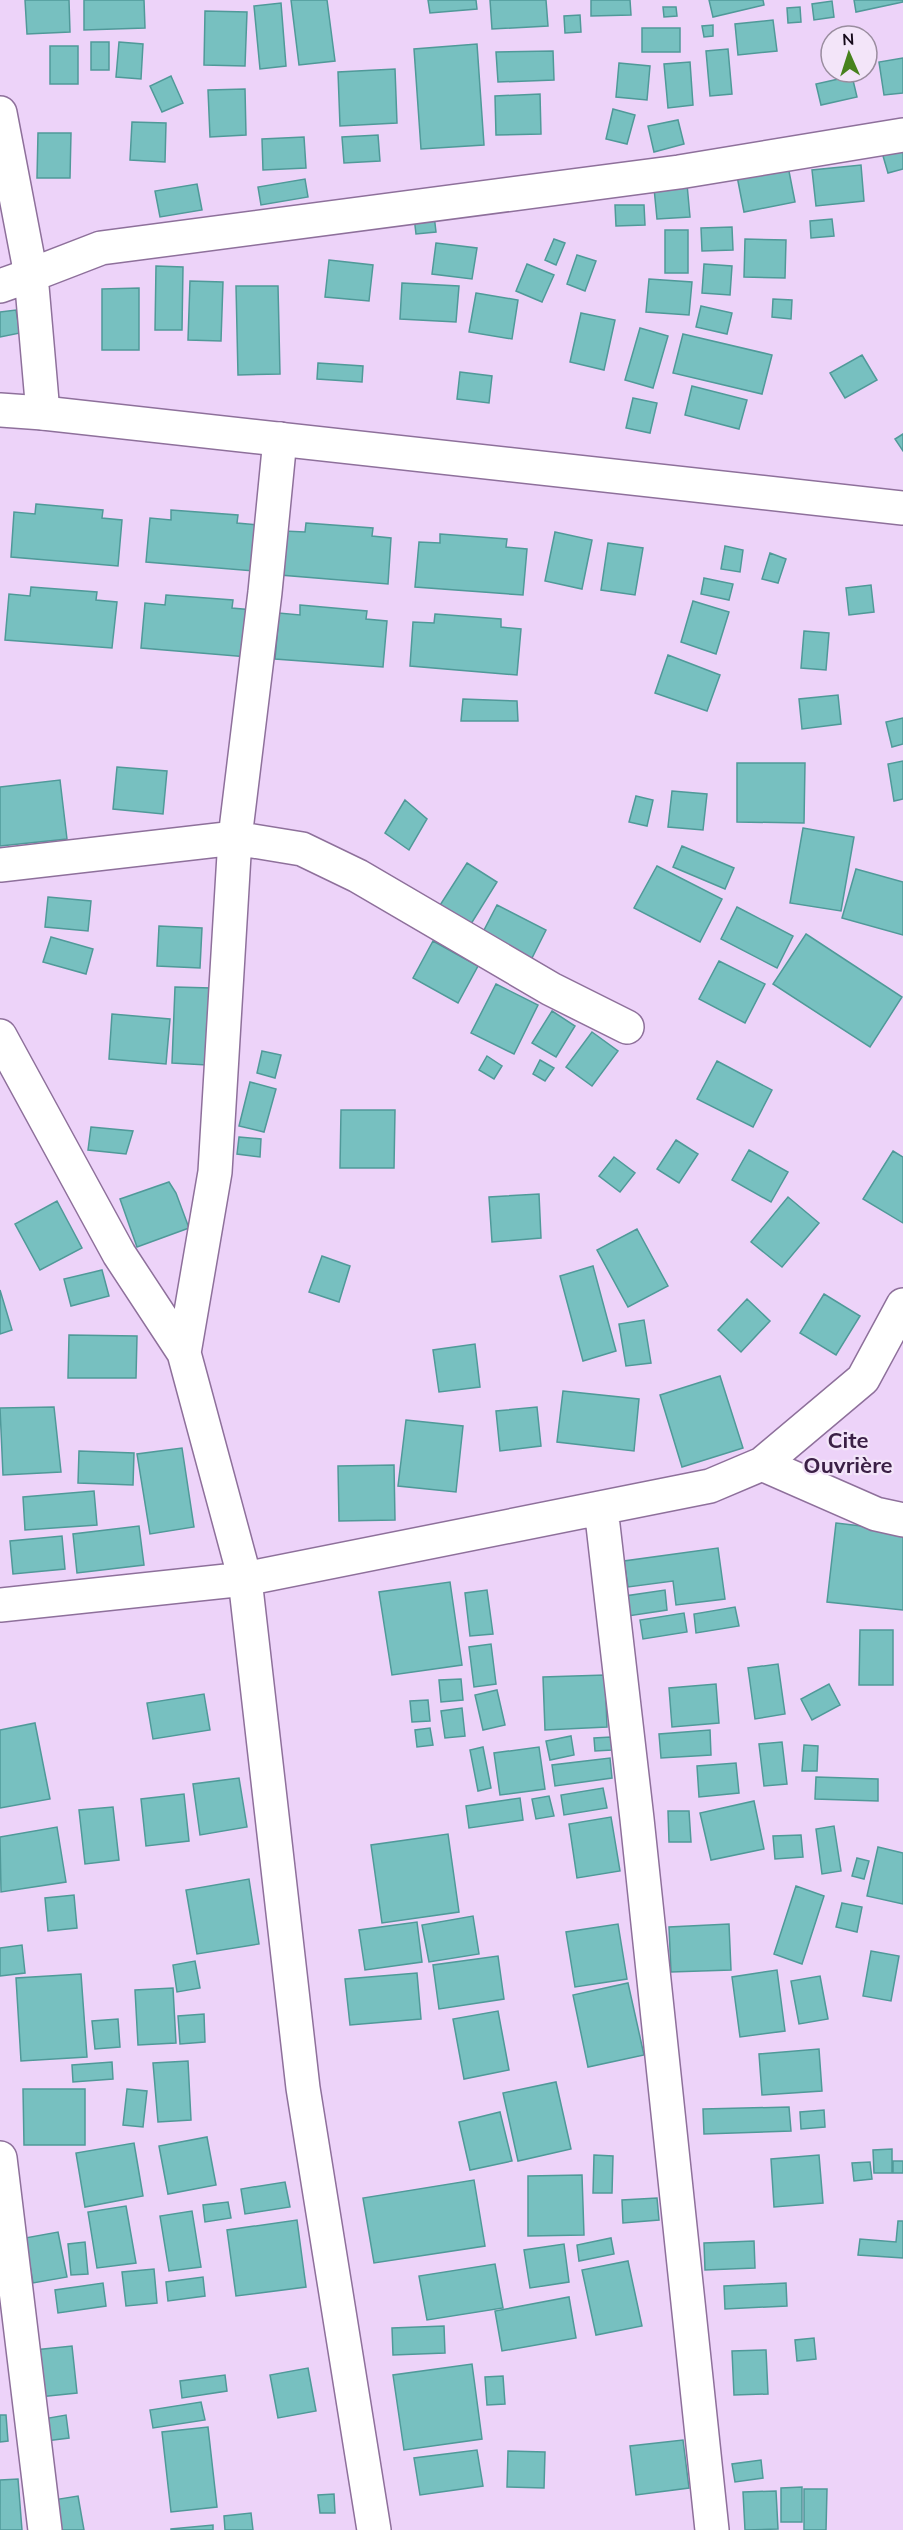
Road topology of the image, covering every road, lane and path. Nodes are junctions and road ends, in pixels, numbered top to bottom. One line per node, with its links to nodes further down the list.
1 (0, 113): 3 (street)
2 (903, 135): 3 (street)
3 (31, 275): 4 (street); 6 (street)
4 (0, 286)
5 (0, 410): 6 (street)
6 (43, 413): 7 (street)
7 (280, 439): 8 (street); 9 (street)
8 (903, 508)
9 (235, 838): 10 (street); 11 (street); 14 (street)
10 (0, 866)
11 (627, 1027)
12 (0, 1036): 14 (street)
13 (903, 1305): 15 (street)
14 (184, 1353): 18 (street)
15 (762, 1464): 16 (street); 17 (street)
16 (601, 1508): 18 (street); 23 (street)
17 (903, 1520)
18 (245, 1579): 19 (street); 22 (street)
19 (0, 1605)
20 (0, 2158): 21 (street)
21 (45, 2530)
22 (374, 2530)
23 (712, 2530)

